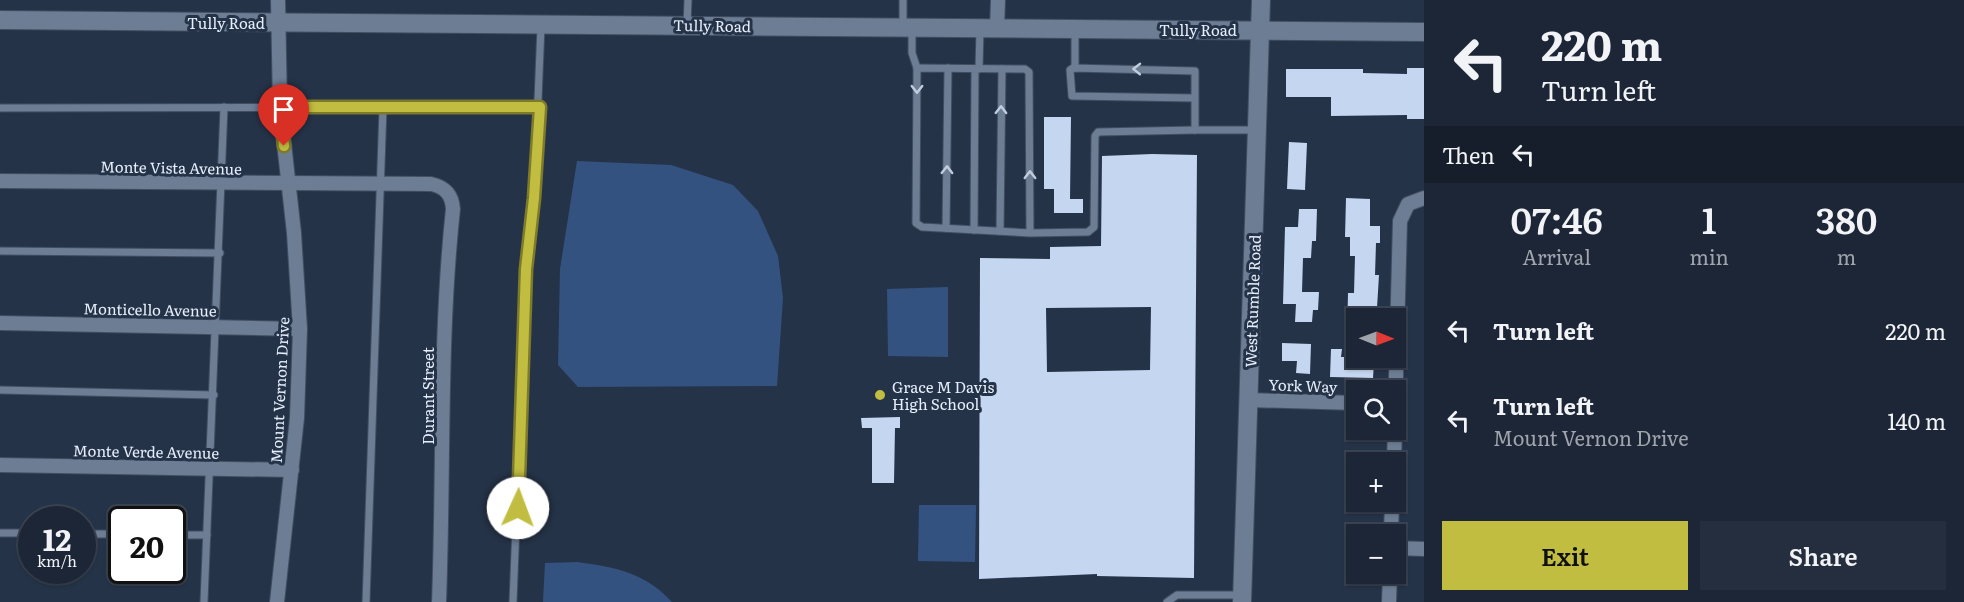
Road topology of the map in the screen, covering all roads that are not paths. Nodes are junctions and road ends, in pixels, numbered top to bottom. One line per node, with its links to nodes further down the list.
1 (278, 0): 7 (street, Mount Vernon Drive)
2 (688, 0): 9 (lane)
3 (903, 0): 10 (lane)
4 (998, 0): 11 (street)
5 (1261, 0): 13 (main road, West Rumble Road)
6 (0, 20): 7 (main road, Tully Road)
7 (280, 22): 8 (main road, Tully Road); 22 (street, Mount Vernon Drive)
8 (542, 24): 9 (main road, Tully Road); 23 (lane)
9 (687, 25): 10 (main road, Tully Road)
10 (908, 28): 11 (main road, Tully Road); 15 (lane)
11 (988, 29): 12 (main road, Tully Road); 18 (lane)
12 (1075, 29): 13 (main road, Tully Road); 17 (lane)
13 (1260, 29): 14 (main road, Tully Road); 27 (main road, West Rumble Road)
14 (1424, 32)
15 (917, 68): 16 (lane); 34 (lane, one-way to 34)
16 (948, 68): 18 (lane); 34 (lane, one-way to 16)
17 (1075, 68): 20 (lane, one-way to 17); 20 (lane)
18 (977, 69): 19 (lane); 35 (lane)
19 (1002, 69): 36 (lane, one-way to 19); 37 (lane, one-way to 19)
20 (1195, 98): 26 (lane)
21 (224, 107): 22 (lane); 24 (lane); 29 (lane)
22 (280, 107): 25 (lane); 30 (street, Mount Vernon Drive)
23 (540, 107): 25 (lane); 63 (lane)
24 (0, 108)
25 (383, 108): 31 (lane)
26 (1195, 130): 27 (lane); 37 (lane)
27 (1258, 130): 46 (main road, West Rumble Road)
28 (0, 181): 29 (street, Monte Vista Avenue)
29 (223, 184): 30 (street, Monte Vista Avenue); 39 (lane)
30 (287, 184): 31 (street, Monte Vista Avenue); 42 (street, Mount Vernon Drive)
31 (381, 184): 32 (street, Monte Vista Avenue); 61 (lane)
32 (448, 192): 62 (street, Durant Street)
33 (1424, 198): 43 (street)
34 (946, 228): 35 (lane)
35 (974, 230): 36 (lane)
36 (1000, 231): 37 (lane)
37 (1030, 233)
38 (0, 252): 39 (lane)
39 (220, 254): 41 (lane)
40 (0, 323): 41 (street, Monticello Avenue)
41 (217, 327): 42 (street, Monticello Avenue); 45 (lane)
42 (300, 328): 50 (street, Mount Vernon Drive)
43 (1396, 380)
44 (0, 390): 45 (lane)
45 (214, 395): 49 (lane)
46 (1249, 400): 47 (street, York Way); 58 (main road, West Rumble Road)
47 (1346, 403)
48 (0, 465): 49 (street, Monte Verde Avenue)
49 (210, 469): 50 (street, Monte Verde Avenue); 54 (lane)
50 (292, 470): 60 (street, Mount Vernon Drive)
51 (0, 533): 52 (lane)
52 (18, 533)
53 (186, 535): 54 (lane)
54 (207, 535): 59 (lane)
55 (1406, 548): 56 (street)
56 (1424, 549)
57 (1390, 584): 65 (street)
58 (1242, 598): 64 (lane)
59 (204, 602)
60 (278, 602)
61 (366, 602)
62 (439, 602)
63 (513, 602)
64 (1167, 602)
65 (1389, 602)

